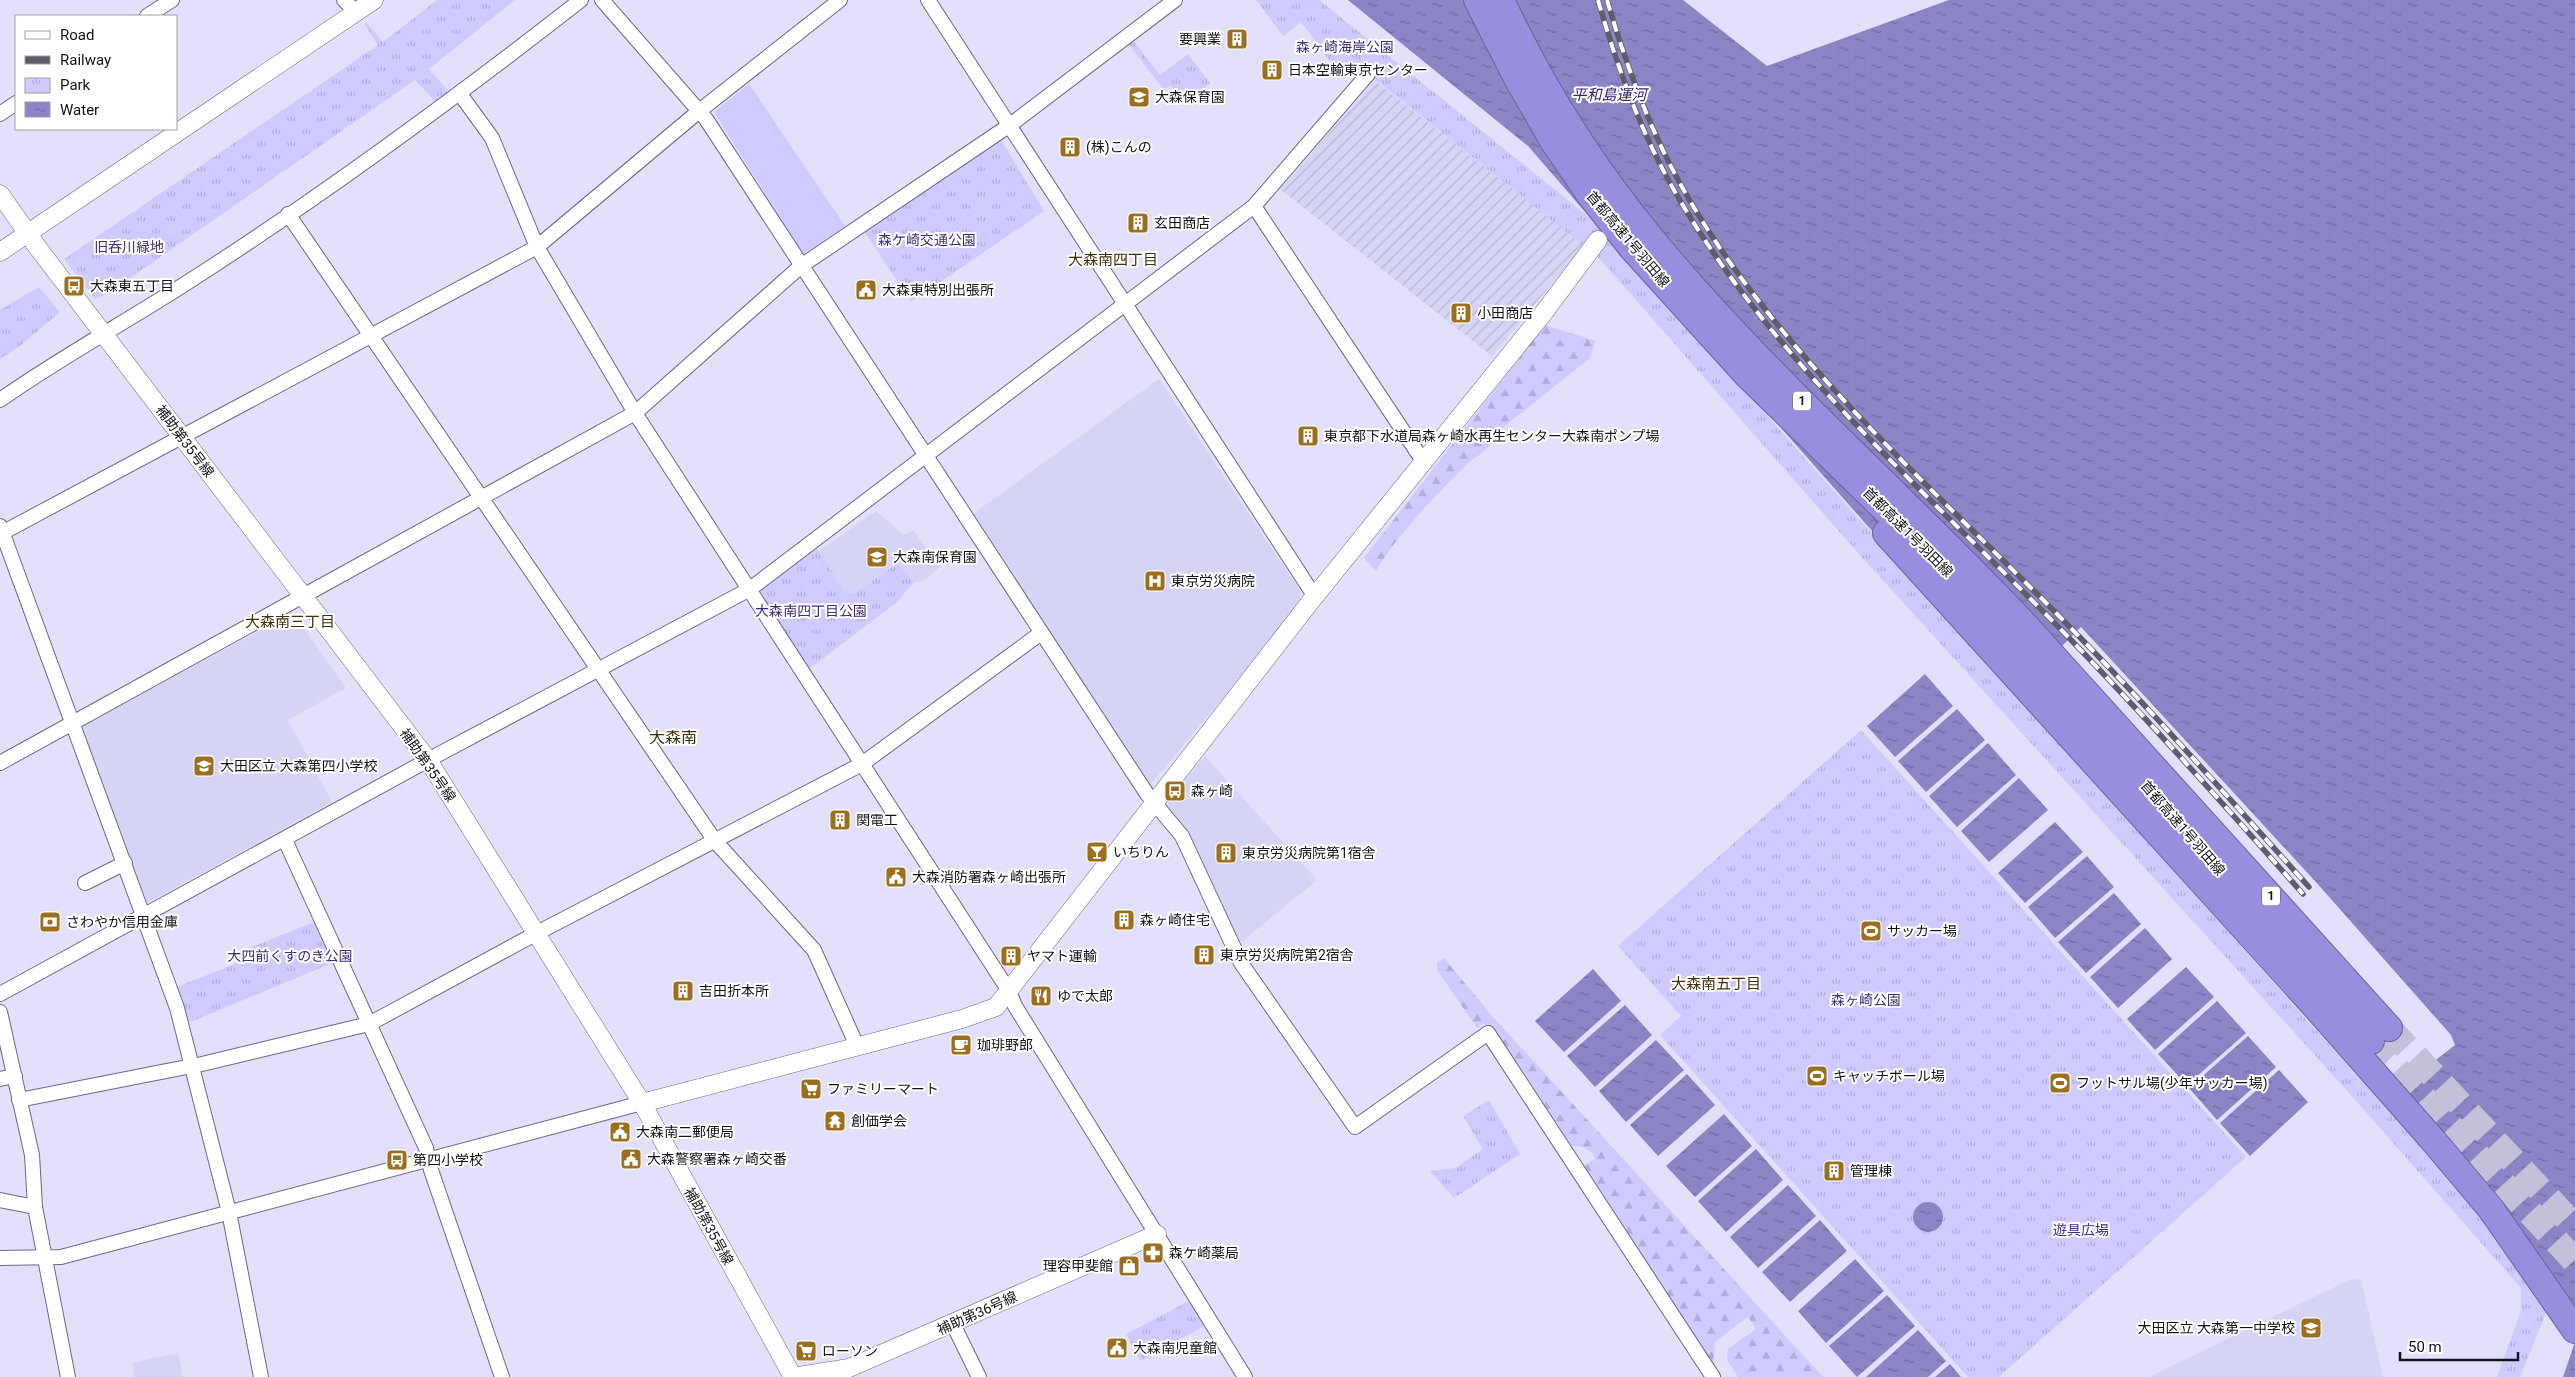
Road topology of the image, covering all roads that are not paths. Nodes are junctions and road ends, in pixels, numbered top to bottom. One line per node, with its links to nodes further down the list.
1 (172, 0): 12 (street)
2 (344, 0): 11 (street)
3 (374, 0): 11 (street)
4 (581, 0): 14 (street)
5 (602, 0): 16 (street)
6 (840, 0): 16 (street)
7 (928, 0): 18 (street)
8 (1176, 0): 18 (street)
9 (1477, 0): 30 (highway, 首都高速1号羽田線 / 1)
10 (1501, 0): 47 (highway, 首都高速1号羽田線 / 1)
11 (358, 13): 22 (street)
12 (149, 15)
13 (1368, 74): 20 (street)
14 (460, 94): 21 (street); 24 (street)
15 (15, 104): 17 (street)
16 (698, 112): 24 (street); 26 (street)
17 (0, 114)
18 (1010, 125): 26 (street); 27 (street)
19 (0, 194): 22 (street, 補助第35号線)
20 (1254, 206): 27 (street); 35 (street)
21 (288, 214): 28 (street); 29 (street)
22 (27, 234): 25 (street); 28 (street, 補助第35号線)
23 (1598, 240): 35 (street)
24 (537, 247): 29 (street); 32 (street)
25 (0, 252)
26 (801, 266): 32 (street); 34 (street)
27 (1124, 305): 34 (street); 40 (street)
28 (102, 334): 31 (street); 33 (street, 補助第35号線)
29 (373, 337): 33 (street); 36 (street)
30 (1747, 375): 47 (highway, 首都高速1号羽田線 / 1); 74 (highway)
31 (0, 400)
32 (635, 413): 36 (street); 38 (street)
33 (181, 436): 37 (street); 39 (street, 補助第35号線)
34 (925, 456): 38 (street); 41 (street)
35 (1423, 461): 40 (street)
36 (483, 498): 39 (street); 42 (street)
37 (1, 531): 43 (street)
38 (750, 588): 42 (street); 46 (street)
39 (302, 595): 43 (street); 44 (street, 補助第35号線)
40 (1315, 596): 48 (street)
41 (1041, 633): 46 (street); 48 (street)
42 (598, 669): 44 (street); 50 (street)
43 (73, 723): 45 (street); 51 (street)
44 (428, 760): 49 (street); 54 (street, 補助第35号線)
45 (0, 763)
46 (862, 764): 50 (street); 55 (street)
47 (2145, 770): 59 (highway, 首都高速1号羽田線 / 1)
48 (1155, 805): 55 (street); 81 (street)
49 (284, 840): 53 (street); 58 (street)
50 (715, 840): 54 (street); 60 (street)
51 (125, 863): 52 (street); 53 (street)
52 (85, 883)
53 (144, 916): 56 (street); 61 (street)
54 (537, 933): 58 (street); 65 (street, 補助第35号線)
55 (1009, 991): 60 (street); 70 (street)
56 (0, 994)
57 (0, 1012): 62 (street)
58 (369, 1024): 61 (street); 66 (street)
59 (2380, 1034)
60 (857, 1046): 65 (street)
61 (192, 1066): 64 (street); 69 (street)
62 (15, 1076): 63 (street); 64 (street)
63 (0, 1079)
64 (19, 1100): 68 (street)
65 (642, 1103): 66 (street); 78 (street, 補助第35号線)
66 (429, 1159): 69 (street); 77 (street)
67 (0, 1200): 68 (street)
68 (35, 1207): 72 (street)
69 (229, 1212): 72 (street); 76 (street)
70 (1156, 1234): 73 (street, 補助第36号線); 80 (street)
71 (0, 1258): 72 (street)
72 (44, 1259): 75 (street)
73 (952, 1324): 78 (street, 補助第36号線); 79 (street)
74 (2575, 1330)
75 (68, 1377)
76 (261, 1377)
77 (502, 1377)
78 (793, 1377)
79 (979, 1377)
80 (1245, 1377)
81 (1713, 1377)

